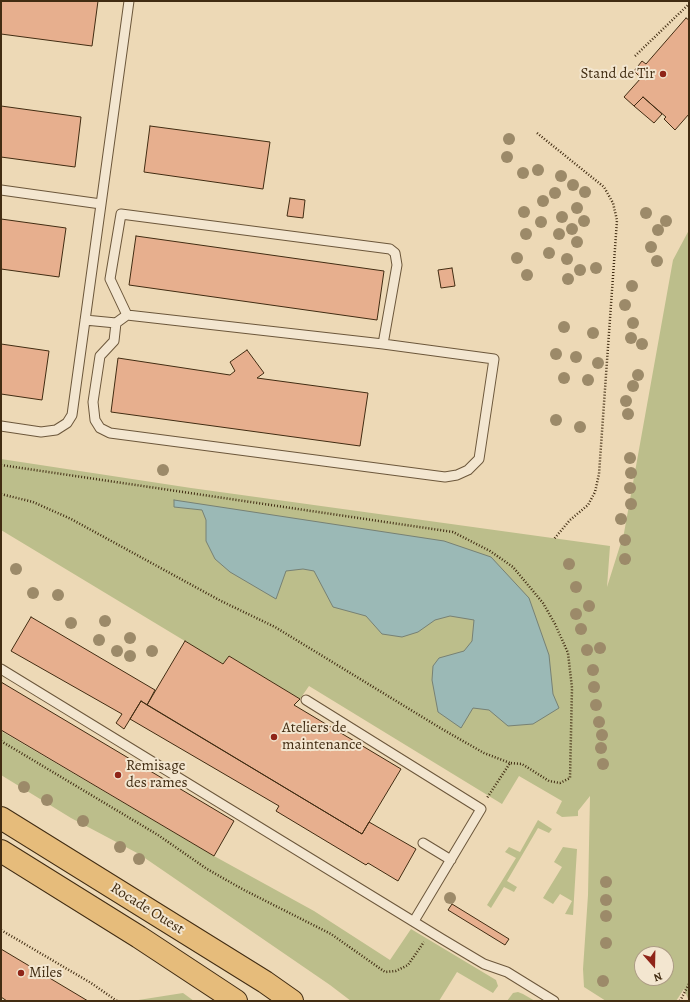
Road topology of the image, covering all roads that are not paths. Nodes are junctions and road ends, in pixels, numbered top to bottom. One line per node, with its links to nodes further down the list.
1 (129, 1): 3 (lane)
2 (1, 190): 3 (lane)
3 (101, 204): 5 (lane)
4 (127, 315): 6 (lane); 7 (lane); 7 (lane)
5 (85, 320): 6 (lane); 8 (lane)
6 (116, 323): 7 (lane)
7 (383, 344)
8 (1, 426)
9 (1, 669): 15 (lane)
10 (306, 700): 14 (lane)
11 (1, 818): 17 (highway, Rocade Ouest)
12 (422, 843): 14 (lane)
13 (1, 851): 16 (highway, Rocade Ouest)
14 (451, 860): 15 (lane)
15 (414, 921): 18 (lane)
16 (236, 1001)
17 (292, 1001)
18 (554, 1001)

